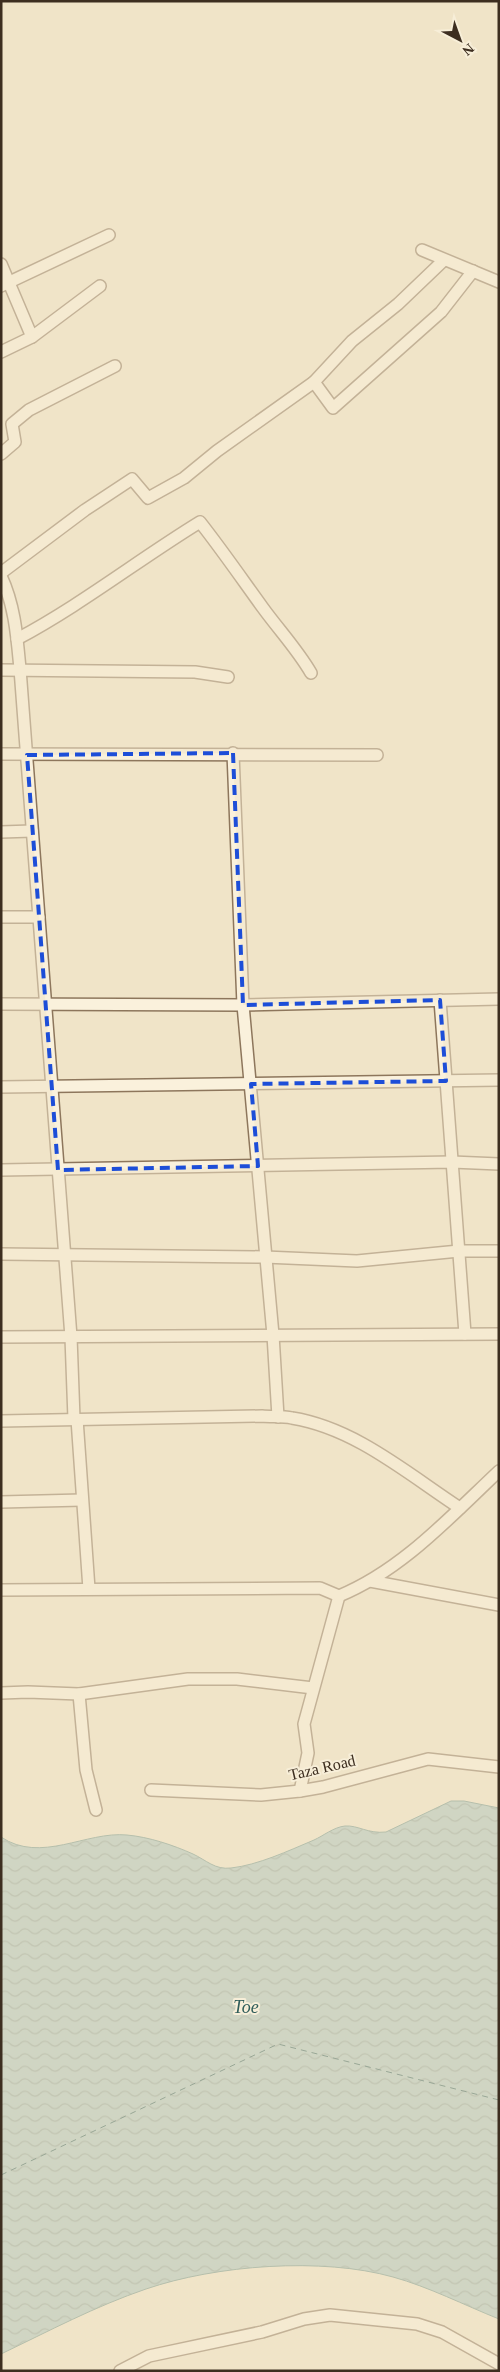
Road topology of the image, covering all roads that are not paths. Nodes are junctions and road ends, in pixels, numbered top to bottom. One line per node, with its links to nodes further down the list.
1 (109, 235): 7 (street)
2 (422, 250): 3 (street)
3 (444, 260): 5 (street); 12 (street)
4 (1, 264): 7 (street)
5 (473, 272): 6 (street); 12 (street)
6 (499, 282)
7 (6, 284): 9 (street)
8 (100, 286): 9 (street)
9 (32, 337): 10 (street)
10 (1, 352)
11 (115, 366): 13 (street)
12 (314, 382): 14 (street)
13 (1, 454)
14 (1, 574): 15 (street)
15 (4, 588): 16 (street)
16 (17, 640): 18 (street); 19 (street)
17 (1, 670): 18 (street)
18 (20, 670): 20 (street); 23 (street)
19 (311, 673)
20 (228, 677)
21 (233, 753): 23 (street); 24 (street); 33 (street)
22 (1, 754): 23 (street)
23 (26, 755): 25 (street)
24 (377, 755)
25 (32, 831): 26 (street); 28 (street)
26 (1, 832)
27 (1, 917): 28 (street)
28 (39, 917): 31 (street)
29 (499, 999): 30 (street)
30 (440, 1000): 33 (street); 35 (street)
31 (44, 1003): 32 (street); 33 (street); 38 (street)
32 (1, 1004)
33 (243, 1005): 36 (street)
34 (499, 1080): 35 (street)
35 (446, 1081): 36 (street); 39 (street)
36 (251, 1084): 38 (street); 41 (street)
37 (1, 1087): 38 (street)
38 (51, 1087): 43 (street)
39 (452, 1162): 40 (street); 41 (street); 44 (street)
40 (499, 1164)
41 (258, 1166): 43 (street); 48 (street)
42 (1, 1170): 43 (street)
43 (58, 1170): 47 (street)
44 (459, 1251): 45 (street); 48 (street); 49 (street)
45 (499, 1251)
46 (1, 1254): 47 (street)
47 (65, 1254): 48 (street); 53 (street)
48 (265, 1256): 51 (street)
49 (465, 1334): 50 (street); 51 (street)
50 (499, 1334)
51 (273, 1336): 53 (street); 54 (street)
52 (1, 1337): 53 (street)
53 (71, 1337): 55 (street)
54 (278, 1417): 55 (street); 60 (street)
55 (74, 1419): 56 (street); 58 (street)
56 (1, 1421)
57 (499, 1471): 60 (street)
58 (82, 1500): 59 (street); 62 (street)
59 (1, 1502)
60 (460, 1508): 61 (street)
61 (370, 1582): 64 (street); 65 (street)
62 (89, 1589): 63 (street); 64 (street)
63 (1, 1590)
64 (339, 1596): 66 (street)
65 (499, 1605)
66 (313, 1688): 68 (street); 71 (street)
67 (1, 1693): 68 (street)
68 (79, 1694): 72 (street)
69 (499, 1768): 71 (street, Taza Road)
70 (150, 1790): 71 (street, Taza Road)
71 (300, 1791)
72 (96, 1810)
73 (499, 2364): 74 (street)
74 (120, 2371)

